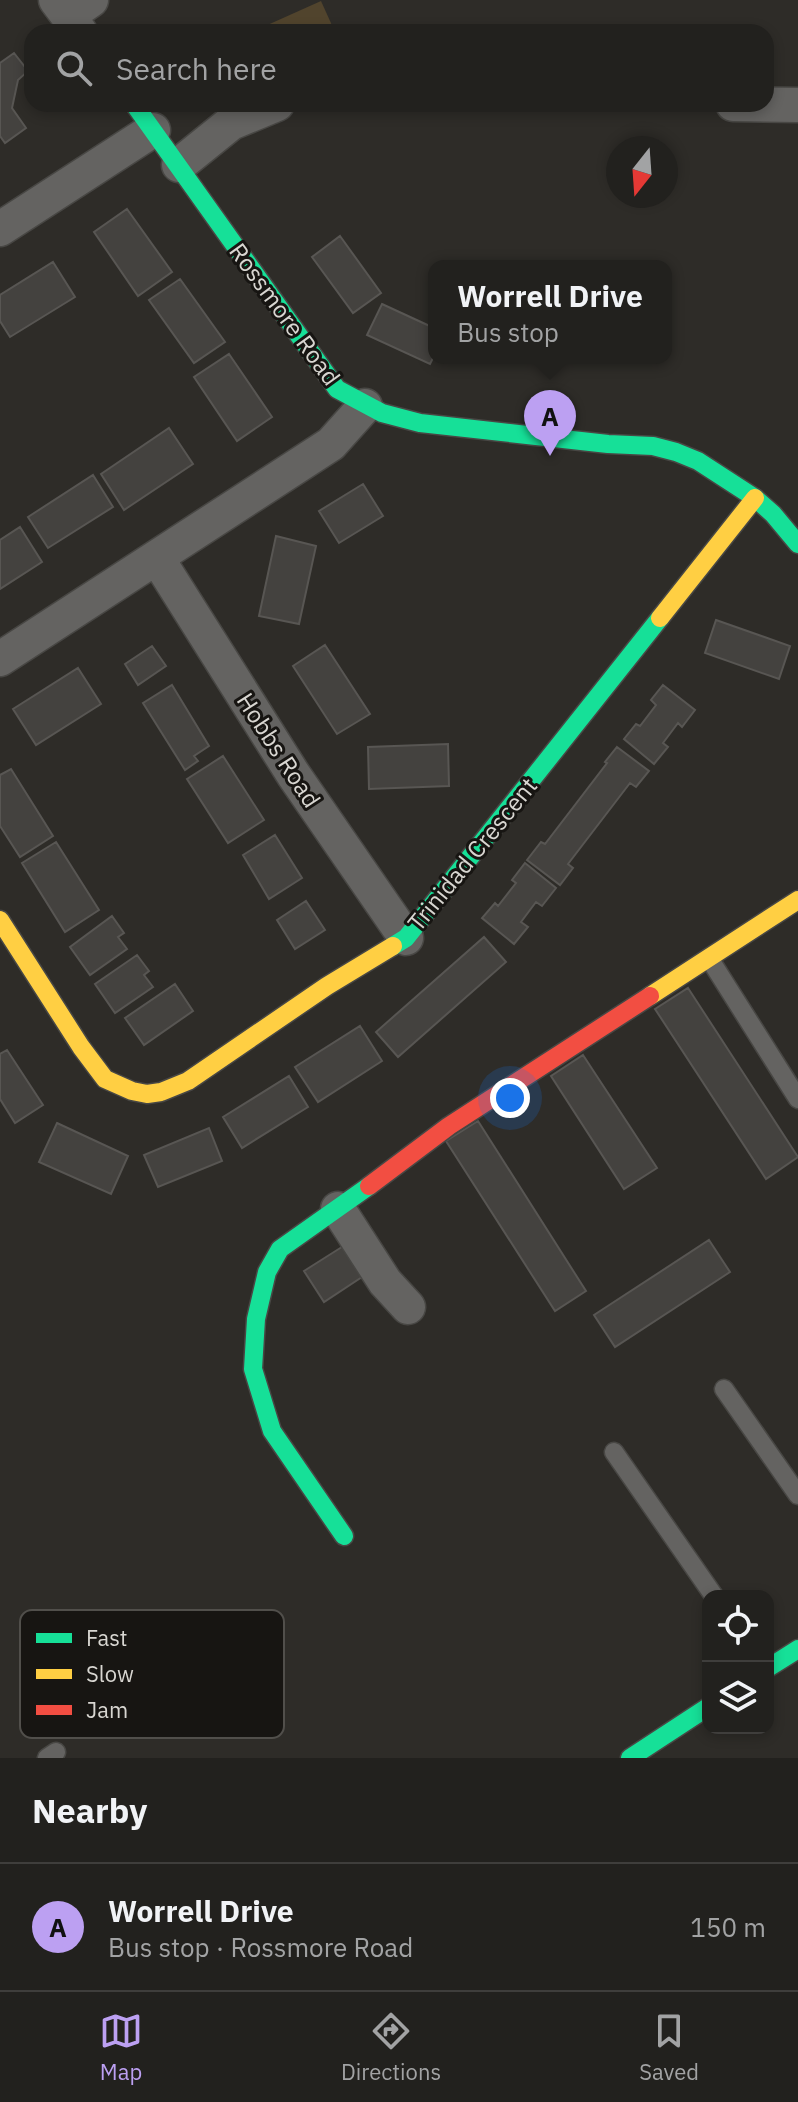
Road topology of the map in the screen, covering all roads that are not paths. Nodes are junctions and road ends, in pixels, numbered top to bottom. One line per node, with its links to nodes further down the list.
1 (774, 105): 2 (street)
2 (798, 105)
3 (258, 112): 5 (street)
4 (143, 117): 5 (street, Rossmore Road); 6 (street)
5 (179, 165): 7 (street, Rossmore Road)
6 (0, 229)
7 (365, 406): 8 (street, Rossmore Road); 10 (street)
8 (755, 498): 9 (street, Rossmore Road); 14 (street, Trinidad Crescent)
9 (798, 544)
10 (157, 558): 11 (street); 14 (street, Hobbs Road)
11 (0, 659)
12 (798, 900): 15 (street)
13 (0, 920): 14 (street, Trinidad Crescent)
14 (406, 938)
15 (709, 958): 16 (lane); 17 (street)
16 (798, 1099)
17 (338, 1209): 18 (street); 22 (street)
18 (408, 1307)
19 (724, 1389): 21 (lane)
20 (614, 1452): 23 (lane)
21 (798, 1495)
22 (344, 1536)
23 (710, 1590)
24 (798, 1649): 25 (street)
25 (774, 1664)
26 (702, 1711): 27 (street)
27 (630, 1758)

